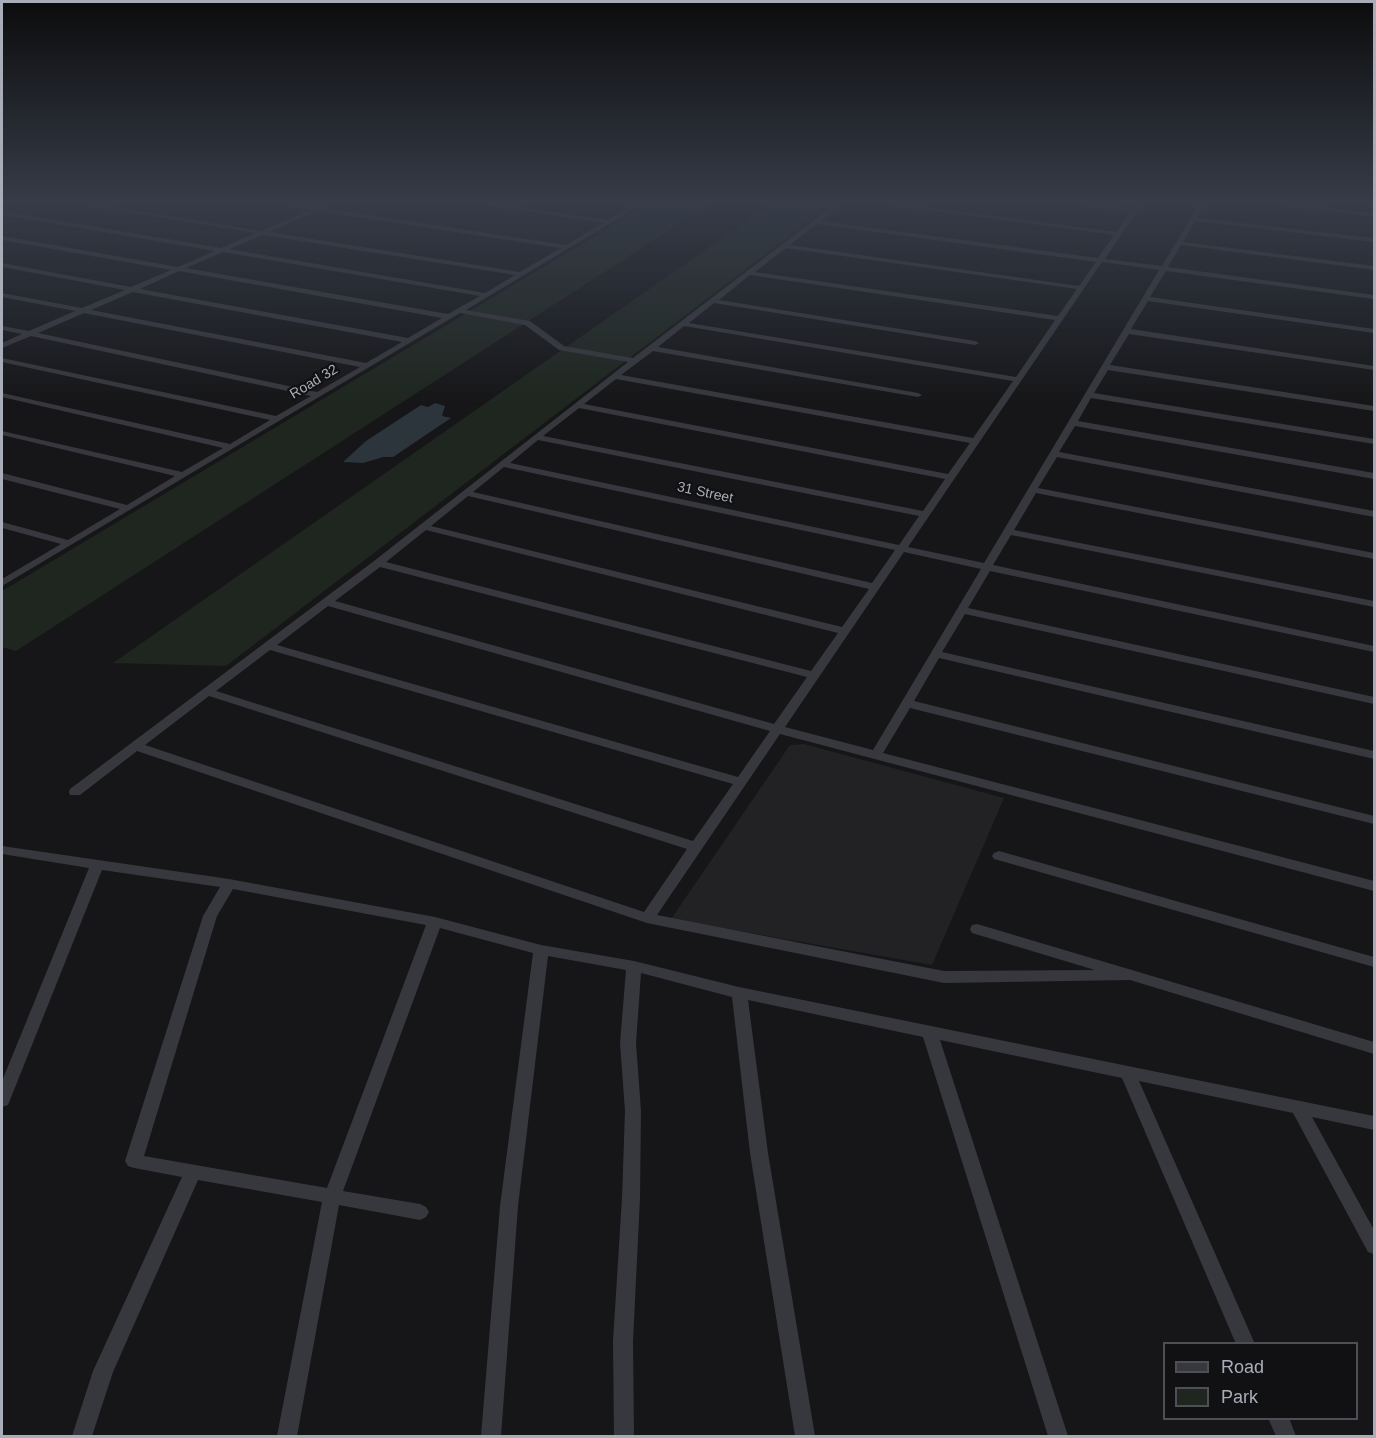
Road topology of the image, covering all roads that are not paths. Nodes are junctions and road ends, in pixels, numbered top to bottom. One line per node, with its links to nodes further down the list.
1 (35, 271): 15 (street)
2 (174, 271): 15 (street)
3 (191, 271): 23 (street)
4 (343, 271): 17 (street)
5 (503, 271): 13 (street)
6 (526, 271): 13 (street, Road 32)
7 (751, 271): 12 (street)
8 (962, 271): 14 (street)
9 (1093, 271): 14 (street)
10 (1163, 271): 19 (street)
11 (1187, 271): 18 (street)
12 (749, 273): 20 (street); 24 (street)
13 (521, 274): 17 (street, Road 32)
14 (1082, 288): 24 (street)
15 (132, 289): 21 (street); 30 (street)
16 (2, 295): 21 (street)
17 (487, 295): 22 (street, Road 32)
18 (1374, 297)
19 (1146, 299): 27 (street); 28 (street)
20 (712, 301): 25 (street); 31 (street)
21 (82, 311): 29 (street); 36 (street)
22 (460, 311): 23 (street, Road 32); 35 (street)
23 (450, 317): 30 (street, Road 32)
24 (1060, 319): 40 (street)
25 (683, 324): 33 (street); 40 (street)
26 (2, 328): 29 (street)
27 (1374, 331)
28 (1126, 332): 37 (street); 38 (street)
29 (29, 334): 32 (street); 42 (street)
30 (409, 341): 36 (street, Road 32)
31 (975, 343)
32 (2, 346)
33 (651, 348): 35 (street); 43 (street)
34 (2, 360): 47 (street)
35 (634, 361): 39 (street)
36 (367, 366): 42 (street, Road 32)
37 (1106, 367): 44 (street); 46 (street)
38 (1374, 368)
39 (614, 376): 45 (street); 51 (street)
40 (1018, 380): 51 (street)
41 (2, 395): 53 (street)
42 (319, 395): 47 (street, Road 32)
43 (918, 395)
44 (1089, 395): 48 (street); 52 (street)
45 (577, 405): 50 (street); 59 (street)
46 (1374, 409)
47 (277, 419): 53 (street, Road 32)
48 (1072, 423): 54 (street); 58 (street)
49 (2, 433): 57 (street)
50 (536, 437): 55 (street); 63 (street)
51 (976, 441): 59 (street)
52 (1374, 442)
53 (232, 447): 57 (street, Road 32)
54 (1054, 454): 60 (street); 64 (street)
55 (503, 464): 61 (street); 69 (street, 31 Street)
56 (2, 476): 62 (street)
57 (183, 476): 62 (street, Road 32)
58 (1374, 476)
59 (951, 477): 63 (street)
60 (1033, 490): 67 (street); 70 (street)
61 (465, 493): 66 (street); 74 (street)
62 (128, 508): 68 (street, Road 32)
63 (925, 514): 69 (street)
64 (1374, 514)
65 (2, 525): 68 (street)
66 (424, 527): 71 (street); 78 (street)
67 (1008, 532): 72 (street); 76 (street)
68 (69, 543): 73 (street, Road 32)
69 (901, 549): 72 (street, 31 Street); 74 (street)
70 (1374, 556)
71 (378, 563): 75 (street); 82 (street)
72 (987, 568): 77 (street); 80 (street, 31 Street)
73 (3, 581)
74 (875, 587): 78 (street)
75 (327, 602): 79 (street); 86 (street)
76 (1374, 604)
77 (962, 610): 81 (street); 84 (street)
78 (845, 631): 82 (street)
79 (269, 646): 83 (street); 90 (street)
80 (1374, 649)
81 (935, 654): 85 (street); 89 (street)
82 (815, 675): 86 (street)
83 (207, 692): 87 (street); 93 (street)
84 (1374, 701)
85 (906, 703): 88 (street); 92 (street)
86 (777, 729): 88 (street); 90 (street)
87 (135, 746): 91 (street); 99 (street)
88 (876, 755): 98 (street)
89 (1374, 755)
90 (741, 782): 93 (street)
91 (75, 792)
92 (1374, 820)
93 (696, 847): 99 (street)
94 (2, 850): 96 (street)
95 (999, 856): 103 (street)
96 (98, 863): 97 (street); 110 (street)
97 (229, 884): 100 (street); 113 (street)
98 (1374, 886)
99 (647, 918): 105 (street)
100 (435, 922): 102 (street); 114 (street)
101 (977, 929): 105 (street)
102 (541, 950): 104 (street); 121 (street)
103 (1374, 962)
104 (634, 966): 106 (street); 122 (street)
105 (1130, 975): 108 (street)
106 (739, 993): 107 (street); 123 (street)
107 (930, 1033): 109 (street); 124 (street)
108 (1374, 1048)
109 (1128, 1074): 111 (street); 117 (street)
110 (2, 1100)
111 (1299, 1109): 112 (street); 116 (street)
112 (1374, 1123)
113 (193, 1172): 114 (street); 119 (street)
114 (332, 1198): 115 (street); 120 (street)
115 (420, 1212)
116 (1374, 1246)
117 (1245, 1342)
118 (1278, 1420): 125 (street)
119 (82, 1437)
120 (287, 1437)
121 (491, 1437)
122 (624, 1437)
123 (805, 1437)
124 (1058, 1437)
125 (1286, 1437)

